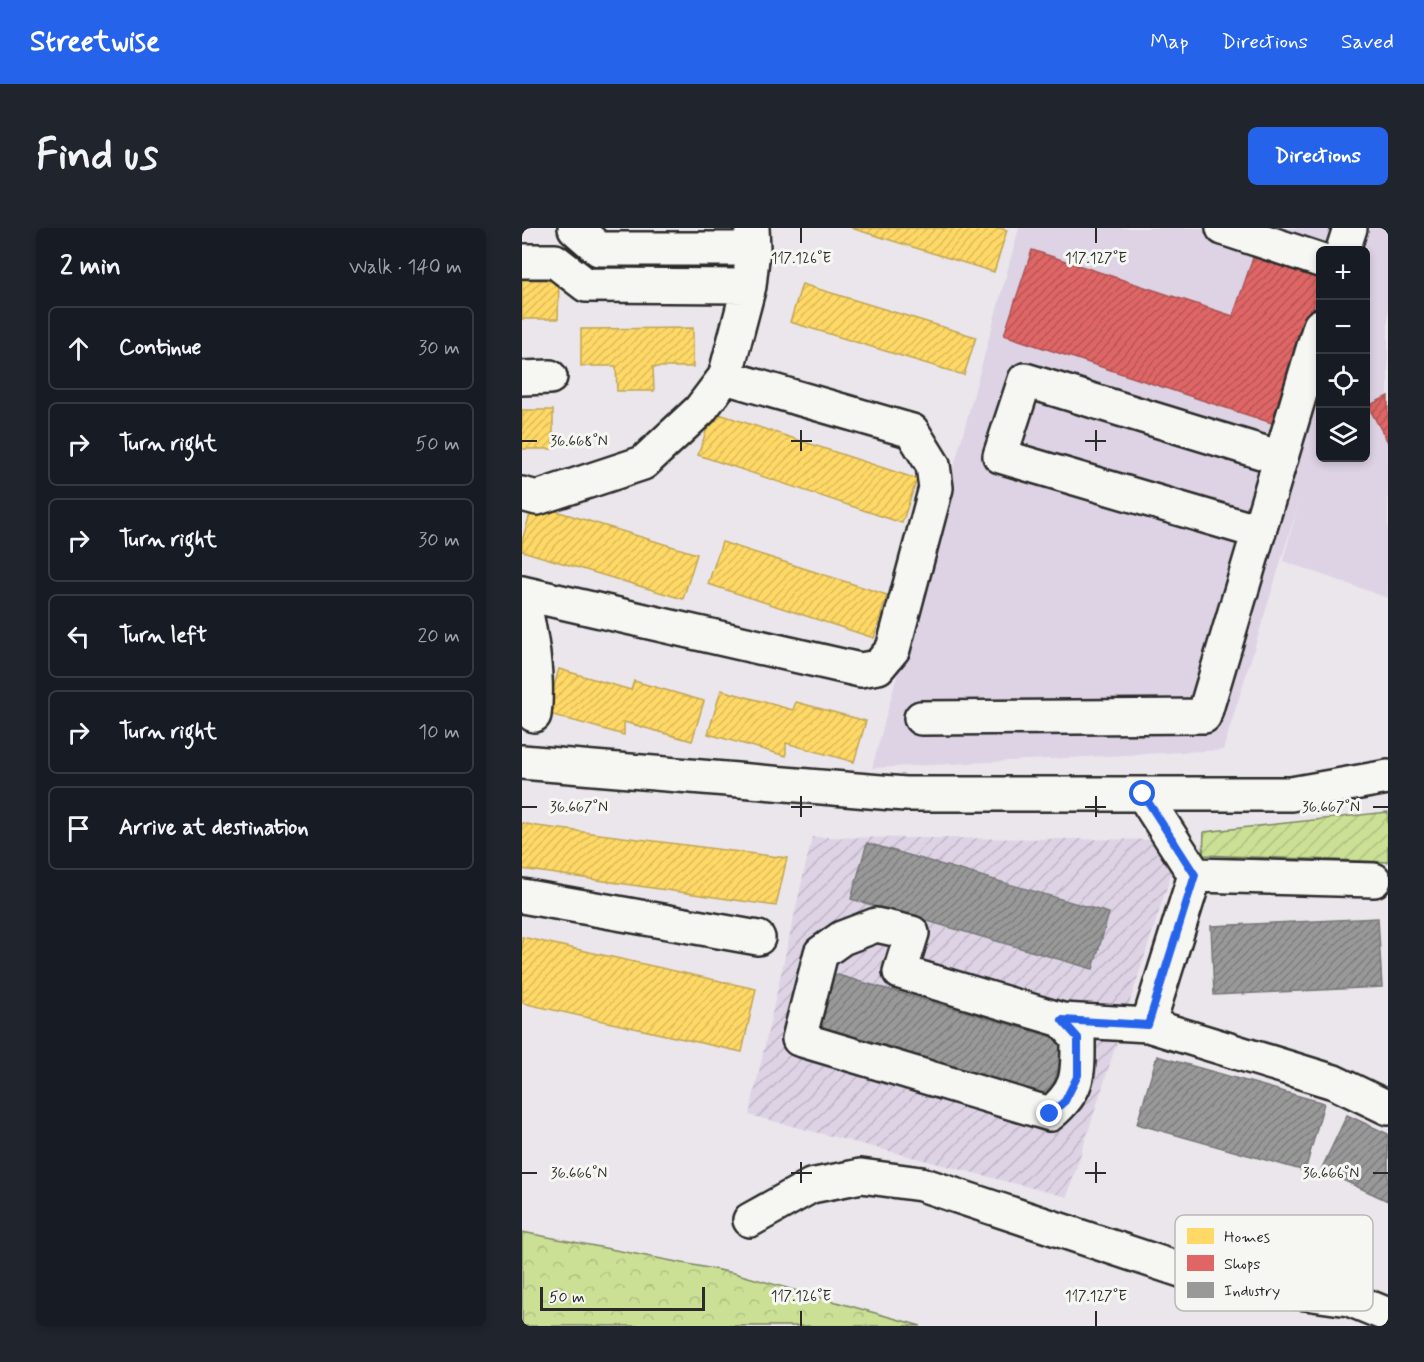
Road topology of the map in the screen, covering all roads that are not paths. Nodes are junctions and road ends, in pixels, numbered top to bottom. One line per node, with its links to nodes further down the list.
1 (575, 228): 4 (street)
2 (1223, 228): 6 (street)
3 (1350, 228): 5 (street)
4 (752, 238): 8 (street)
5 (1344, 246)
6 (1316, 259)
7 (522, 261): 8 (street)
8 (749, 286): 10 (street)
9 (1316, 340): 11 (street)
10 (725, 377): 12 (street); 14 (street)
11 (1281, 458): 13 (street); 13 (street)
12 (522, 494)
13 (1259, 532): 16 (street)
14 (522, 593): 15 (street)
15 (534, 715)
16 (921, 718)
17 (522, 762): 19 (street)
18 (1388, 777): 19 (street)
19 (1143, 794): 20 (street)
20 (1195, 875): 21 (street); 25 (street)
21 (1374, 880)
22 (522, 896): 23 (street)
23 (758, 938)
24 (1062, 1020): 24 (street); 25 (street)
25 (1148, 1025): 26 (street)
26 (1388, 1108)
27 (750, 1220): 28 (street)
28 (1175, 1268)
29 (1373, 1309): 30 (street)
30 (1388, 1315)

